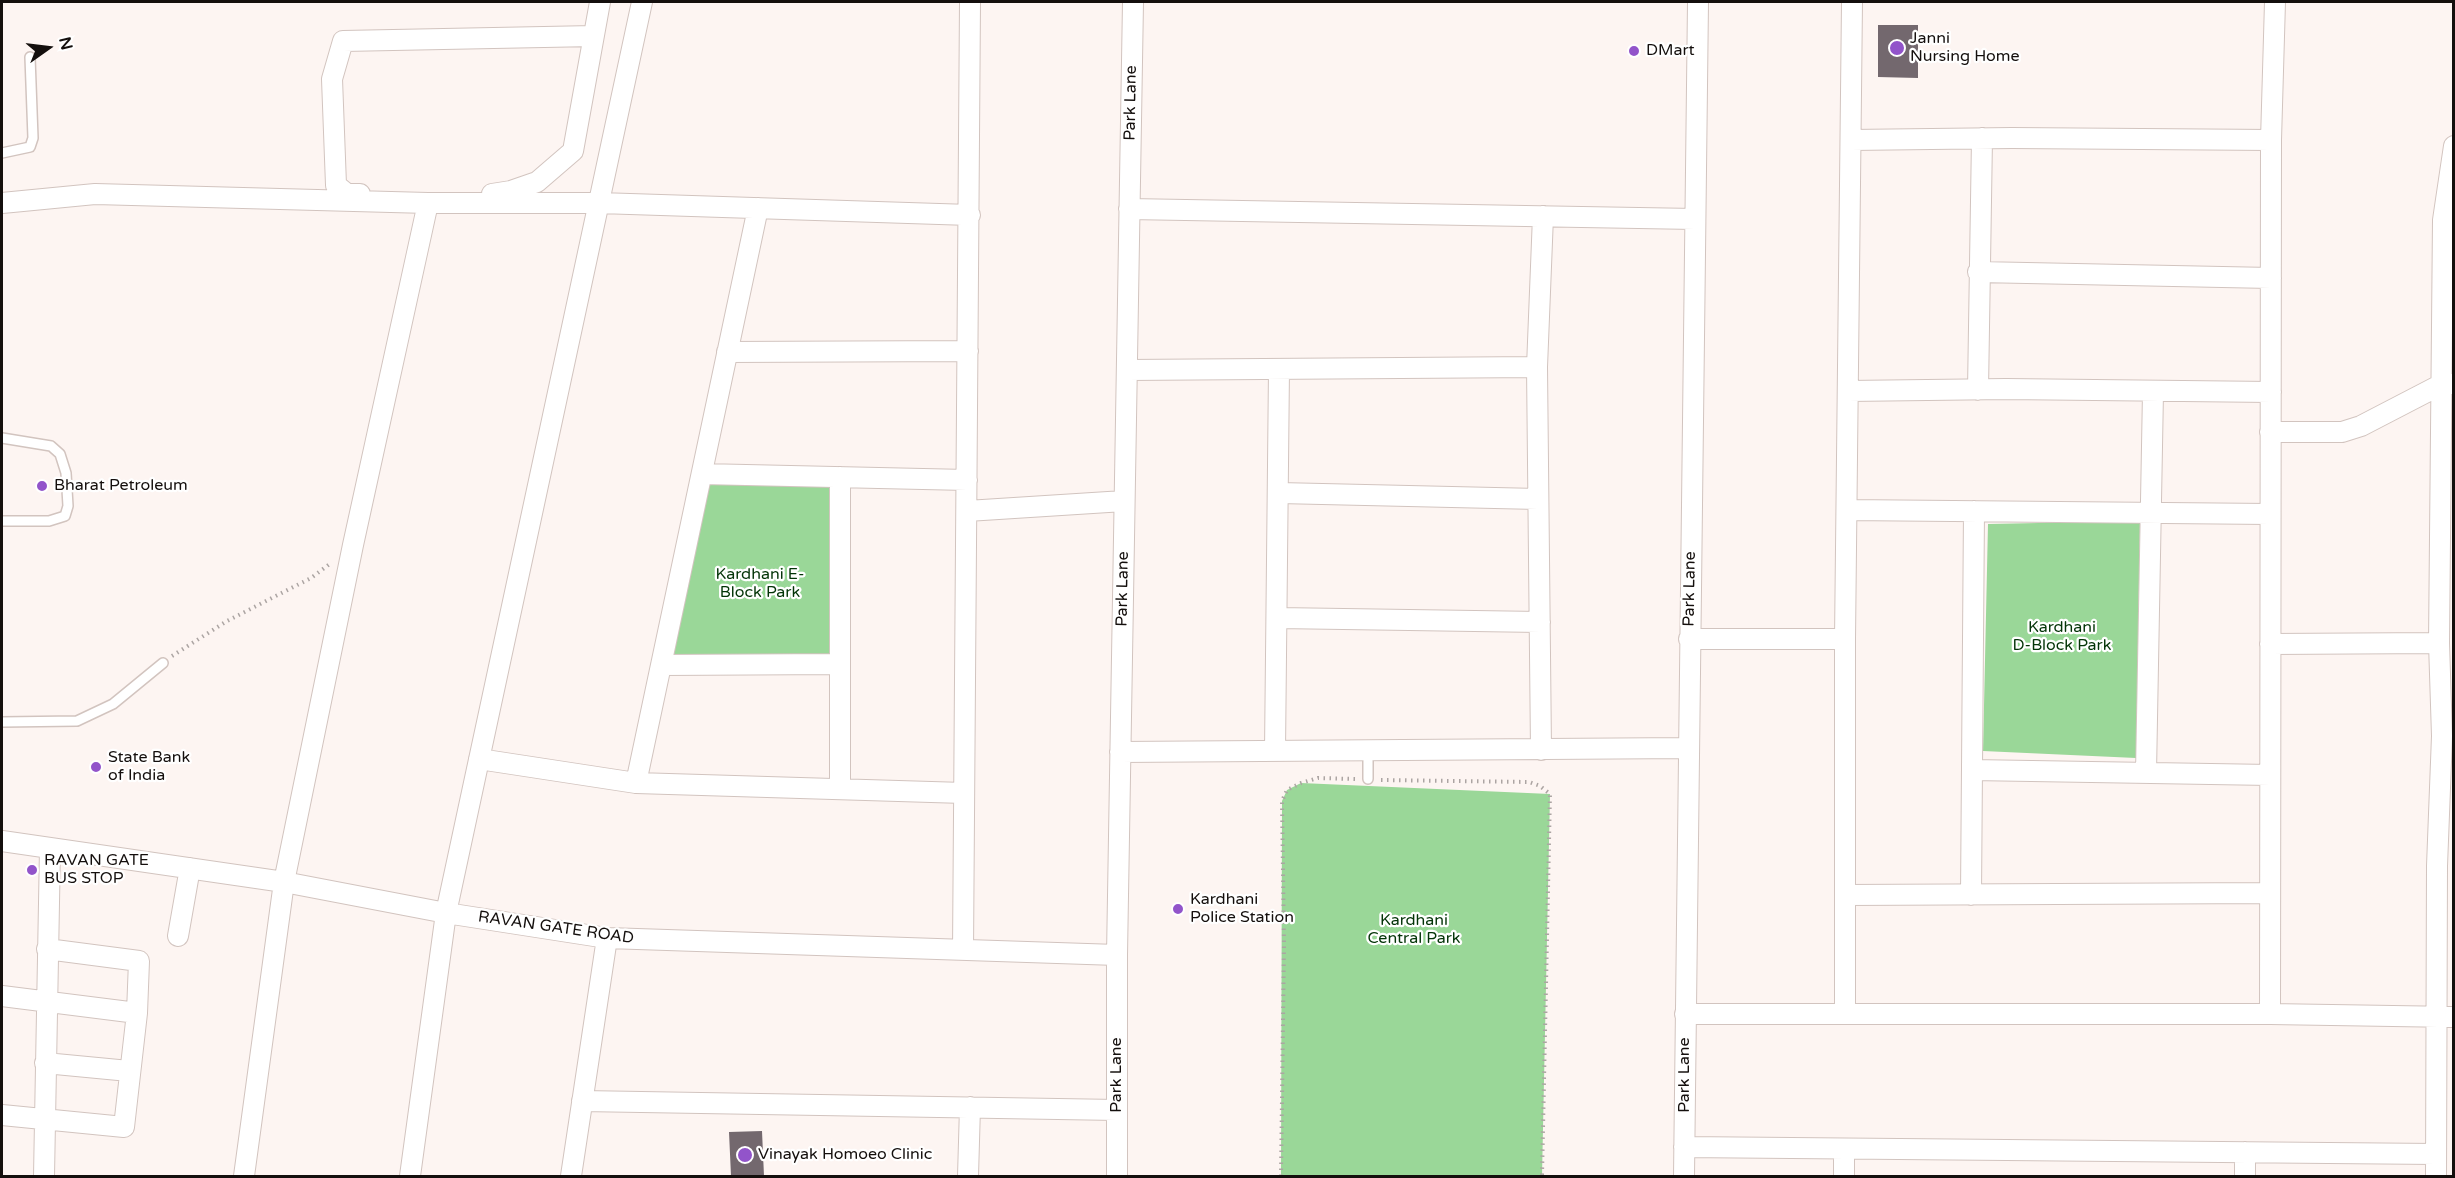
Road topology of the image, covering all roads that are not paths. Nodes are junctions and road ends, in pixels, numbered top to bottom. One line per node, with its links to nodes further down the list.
1 (600, 2): 8 (street)
2 (642, 2): 17 (street)
3 (970, 2): 20 (street)
4 (1133, 2): 19 (street, Park Lane)
5 (1698, 2): 22 (street, Park Lane)
6 (1852, 2): 11 (street)
7 (2275, 2): 12 (street)
8 (594, 36): 8 (street)
9 (30, 57): 14 (lane)
10 (1982, 138): 11 (street); 12 (street); 24 (street)
11 (1851, 140): 33 (street)
12 (2271, 140): 25 (street)
13 (2454, 146): 23 (street)
14 (2, 153)
15 (428, 202): 16 (street); 17 (street); 79 (street)
16 (2, 203)
17 (599, 203): 18 (street); 67 (street)
18 (758, 208): 20 (street); 27 (street)
19 (1129, 209): 21 (street); 30 (street, Park Lane)
20 (970, 214): 26 (street)
21 (1543, 216): 22 (street); 28 (street)
22 (1695, 219): 53 (street, Park Lane)
23 (2448, 265): 31 (street)
24 (1978, 272): 25 (street); 32 (street)
25 (2271, 278): 35 (street)
26 (968, 351): 27 (street); 40 (street)
27 (727, 352): 38 (street)
28 (1537, 367): 29 (street); 42 (street)
29 (1279, 369): 30 (street); 41 (street)
30 (1127, 370): 43 (street, Park Lane)
31 (2448, 384): 36 (street); 50 (street)
32 (1978, 390): 33 (street); 34 (street)
33 (1848, 391): 44 (street)
34 (2153, 392): 35 (street); 47 (street)
35 (2271, 392): 36 (street)
36 (2270, 432): 48 (street)
37 (2, 438): 49 (lane)
38 (702, 474): 39 (street); 59 (street)
39 (840, 477): 40 (street); 58 (street)
40 (967, 480): 46 (street)
41 (1279, 494): 42 (street); 51 (street)
42 (1538, 499): 52 (street)
43 (1124, 501): 46 (street); 66 (street, Park Lane)
44 (1847, 510): 45 (street); 54 (street)
45 (1974, 511): 47 (street); 68 (street)
46 (967, 512): 74 (street)
47 (2150, 512): 48 (street); 69 (street)
48 (2270, 514): 56 (street)
49 (2, 520)
50 (2447, 531): 55 (street)
51 (1278, 618): 52 (street); 64 (street)
52 (1540, 621): 63 (street)
53 (1689, 639): 54 (street); 62 (street, Park Lane)
54 (1845, 639): 81 (street)
55 (2439, 643): 56 (street); 61 (street)
56 (2270, 644): 70 (street)
57 (163, 663): 60 (lane)
58 (840, 664): 59 (street); 73 (street)
59 (661, 665): 72 (street)
60 (2, 722)
61 (2448, 738): 77 (street)
62 (1688, 748): 63 (street); 94 (street, Park Lane)
63 (1541, 750): 65 (street)
64 (1275, 751): 65 (street); 66 (street)
65 (1368, 751): 71 (lane)
66 (1120, 752): 89 (street, Park Lane)
67 (479, 759): 72 (street); 83 (street)
68 (1972, 770): 69 (street); 82 (street)
69 (2146, 773): 70 (street)
70 (2270, 775): 80 (street)
71 (1368, 779)
72 (636, 783): 73 (street)
73 (840, 789): 74 (street)
74 (964, 793): 88 (street)
75 (2, 842): 76 (street, RAVAN GATE ROAD)
76 (50, 848): 78 (street, RAVAN GATE ROAD); 87 (street)
77 (2445, 867): 90 (street)
78 (190, 868): 79 (street, RAVAN GATE ROAD); 84 (street)
79 (284, 882): 83 (street, RAVAN GATE ROAD); 110 (street)
80 (2270, 893): 82 (street); 96 (street)
81 (1845, 895): 82 (street); 95 (street)
82 (1971, 895)
83 (446, 913): 85 (street, RAVAN GATE ROAD); 111 (street)
84 (178, 936)
85 (607, 938): 88 (street, RAVAN GATE ROAD); 100 (street)
86 (2454, 946): 90 (street)
87 (47, 949): 92 (street); 93 (street)
88 (963, 950): 89 (street, RAVAN GATE ROAD)
89 (1117, 955): 102 (street, Park Lane)
90 (2438, 958): 97 (street)
91 (2, 996): 92 (street)
92 (45, 1001): 93 (street); 98 (street)
93 (137, 1013): 99 (street)
94 (1685, 1014): 95 (street); 105 (street, Park Lane)
95 (1845, 1014): 96 (street)
96 (2270, 1014): 97 (street)
97 (2445, 1016): 108 (street)
98 (45, 1063): 99 (street); 104 (street)
99 (129, 1071): 104 (street)
100 (582, 1101): 101 (street); 112 (street)
101 (970, 1107): 102 (street); 113 (street)
102 (1117, 1110): 114 (street, Park Lane)
103 (2, 1115): 104 (street)
104 (44, 1119): 109 (street)
105 (1684, 1147): 106 (street); 115 (street, Park Lane)
106 (1844, 1149): 107 (street); 116 (street)
107 (2245, 1152): 108 (street); 117 (street)
108 (2440, 1166)
109 (44, 1176)
110 (244, 1176)
111 (410, 1176)
112 (571, 1176)
113 (968, 1176)
114 (1117, 1176)
115 (1684, 1176)
116 (1844, 1176)
117 (2245, 1176)

